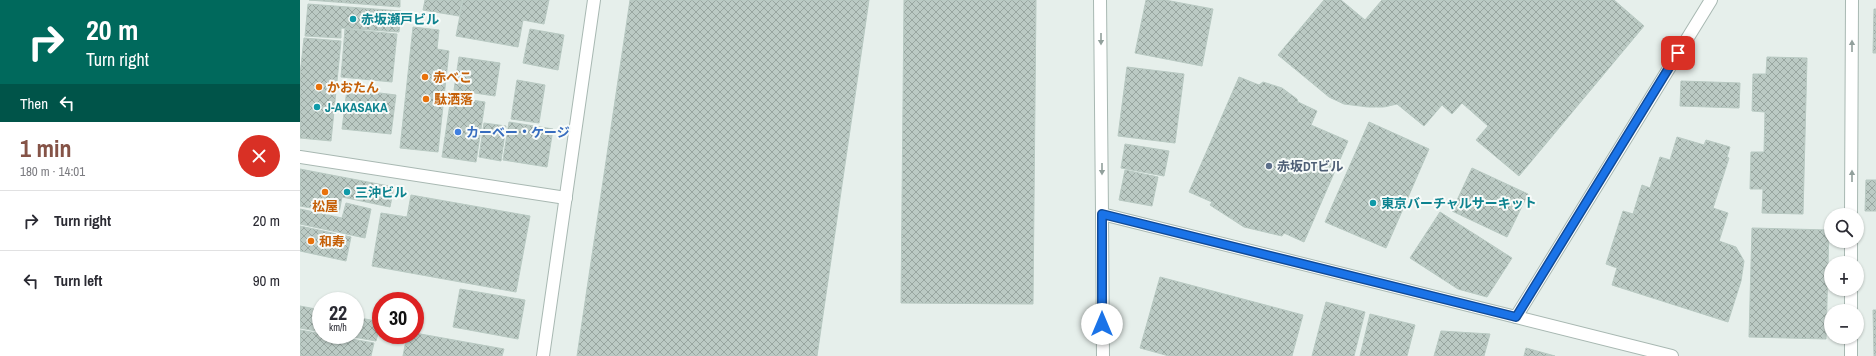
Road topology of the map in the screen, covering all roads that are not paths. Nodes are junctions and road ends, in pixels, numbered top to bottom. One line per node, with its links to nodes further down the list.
1 (594, 0): 6 (street)
2 (1100, 0): 8 (street, one-way to 8)
3 (1711, 0): 9 (street)
4 (1852, 0): 7 (street, one-way to 4)
5 (300, 157): 6 (street)
6 (566, 198): 11 (street)
7 (1851, 208)
8 (1102, 214): 9 (street); 12 (street)
9 (1516, 317): 13 (street)
10 (1851, 344): 14 (street)
11 (543, 356)
12 (1103, 356)
13 (1672, 356)
14 (1850, 356)

